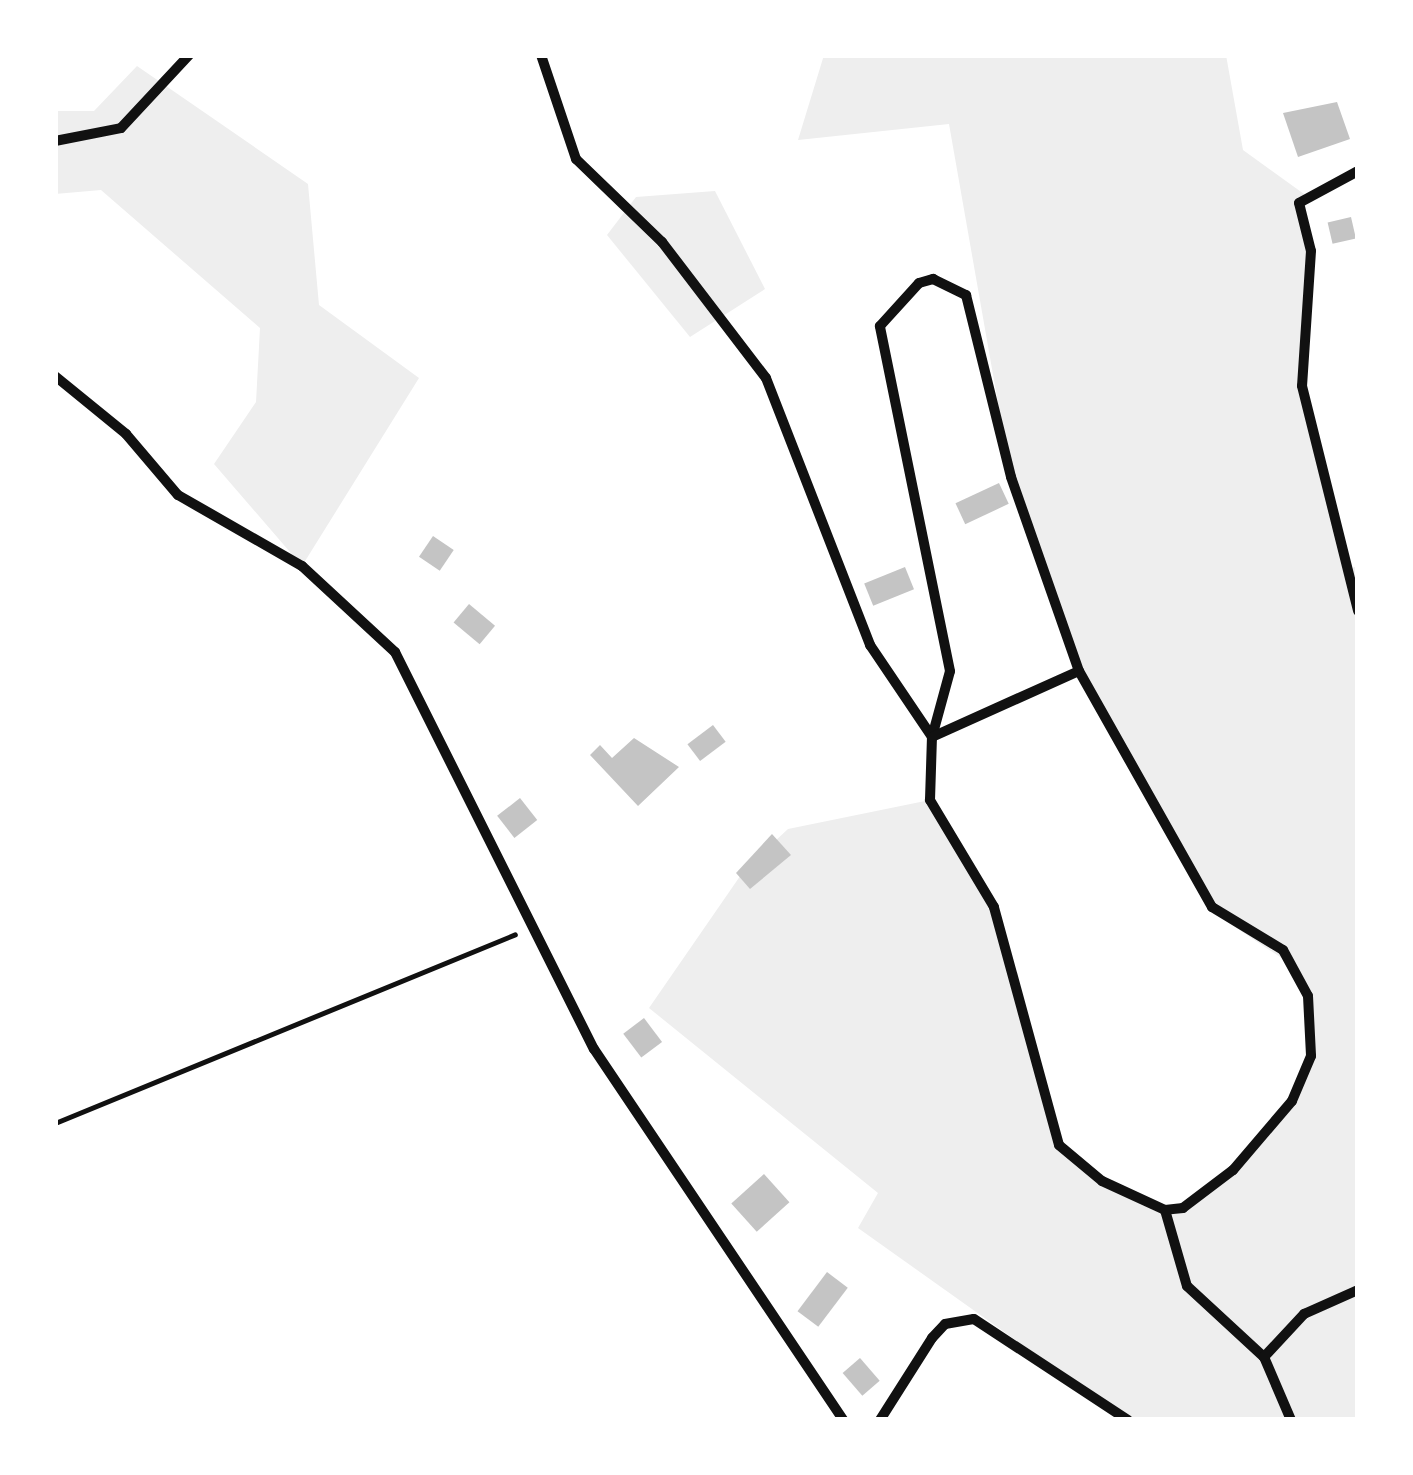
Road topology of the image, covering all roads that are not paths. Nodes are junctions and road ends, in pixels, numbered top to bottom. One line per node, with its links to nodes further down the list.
1 (188, 55): 3 (street)
2 (541, 55): 8 (street)
3 (55, 141)
4 (1358, 172): 6 (street)
5 (55, 376): 12 (street)
6 (1358, 612)
7 (1079, 671): 8 (street); 8 (street); 9 (street)
8 (932, 738): 9 (street)
9 (1165, 1210): 11 (street)
10 (1358, 1290): 11 (street)
11 (1264, 1358): 15 (street)
12 (844, 1420)
13 (880, 1420): 14 (street)
14 (1128, 1420)
15 (1291, 1420)

